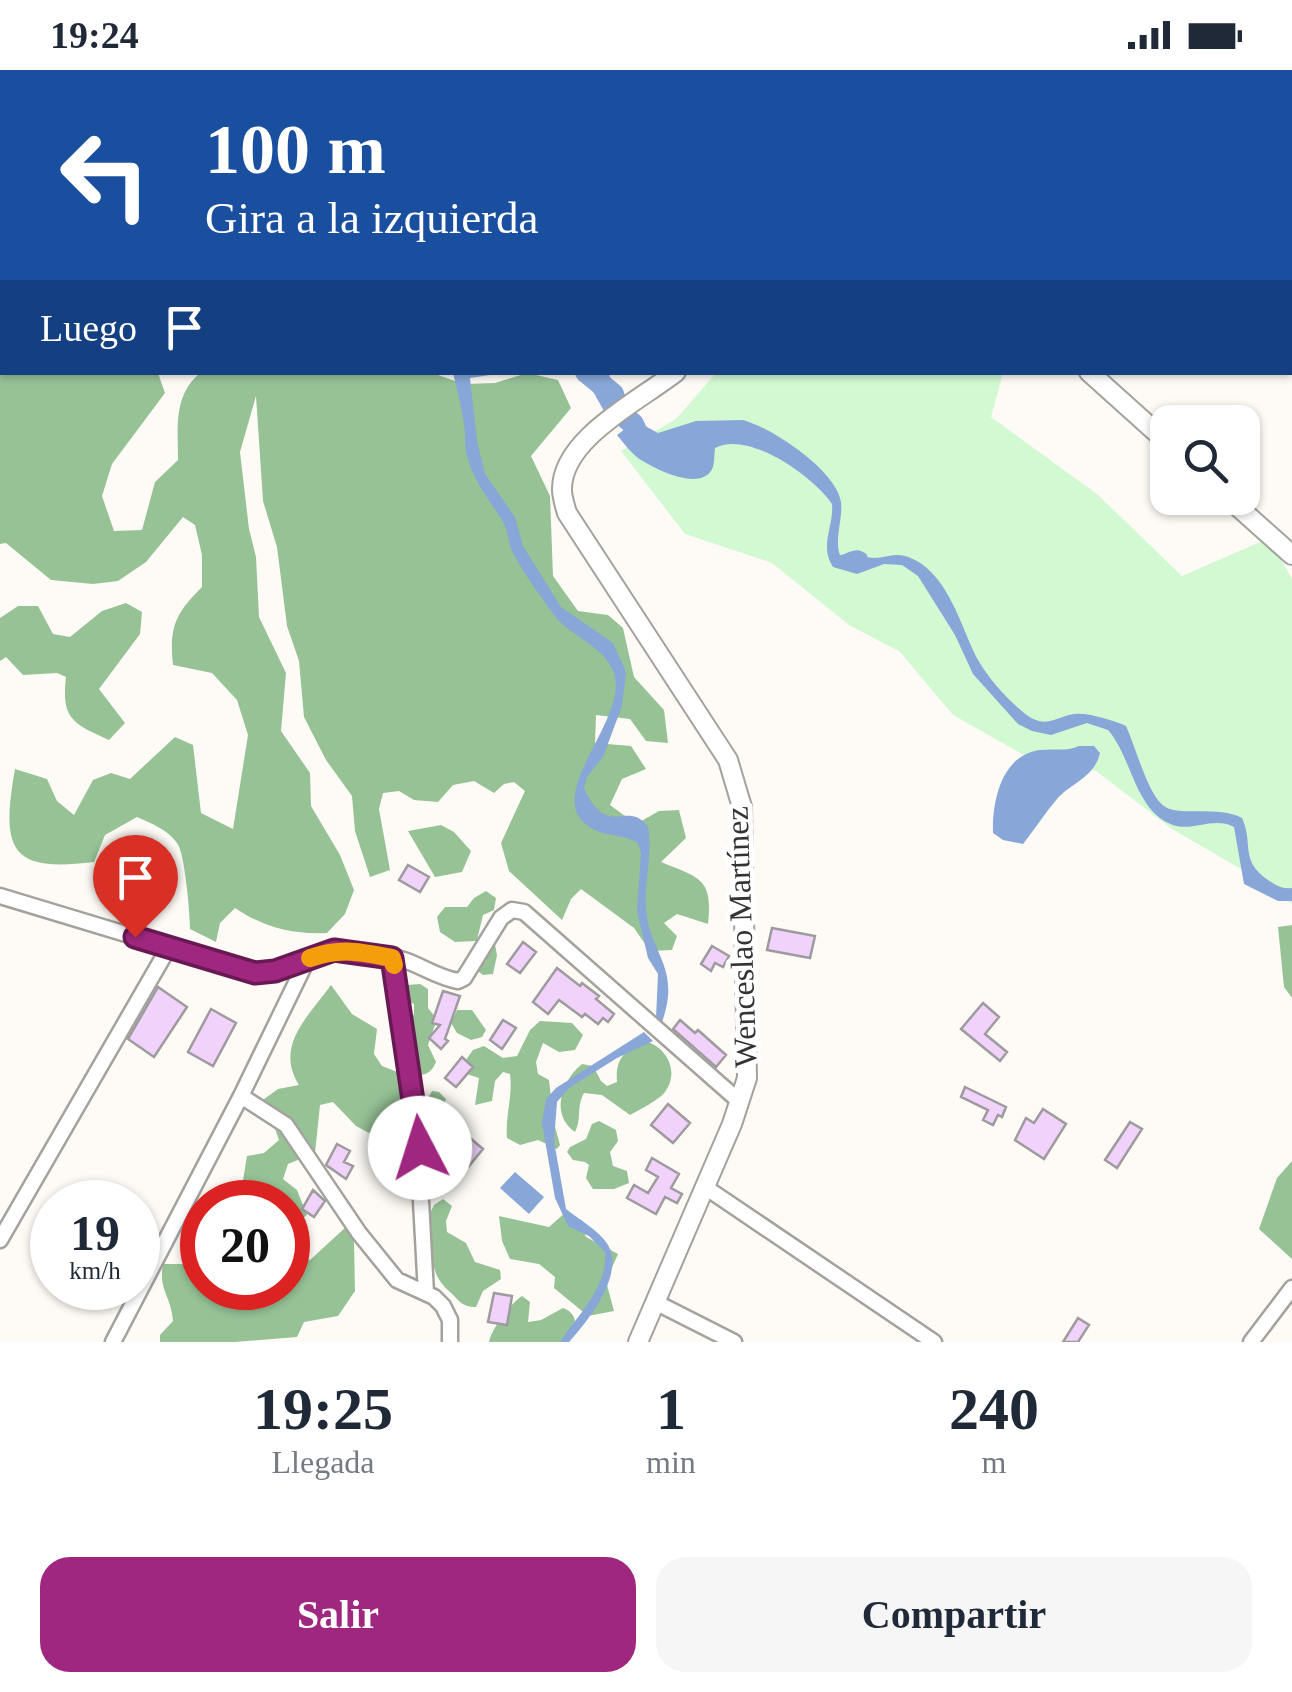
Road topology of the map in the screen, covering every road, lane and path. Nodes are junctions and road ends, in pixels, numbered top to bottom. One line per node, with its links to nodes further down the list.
1 (672, 375): 11 (main road, Wenceslao Martínez)
2 (1092, 375): 3 (main road)
3 (1150, 427)
4 (1247, 515): 5 (main road)
5 (1292, 554)
6 (0, 896): 7 (street)
7 (169, 947): 8 (street); 13 (street)
8 (308, 958): 9 (street); 10 (street)
9 (392, 958): 11 (street); 15 (street)
10 (241, 1096): 15 (street); 17 (street)
11 (739, 1101): 12 (main road, Wenceslao Martínez)
12 (704, 1187): 16 (main road, Wenceslao Martínez); 21 (street)
13 (0, 1240)
14 (1292, 1288): 22 (street)
15 (426, 1293): 18 (street)
16 (655, 1302): 19 (main road, Wenceslao Martínez); 20 (street)
17 (113, 1342)
18 (450, 1342)
19 (638, 1342)
20 (734, 1342)
21 (934, 1342)
22 (1251, 1342)

